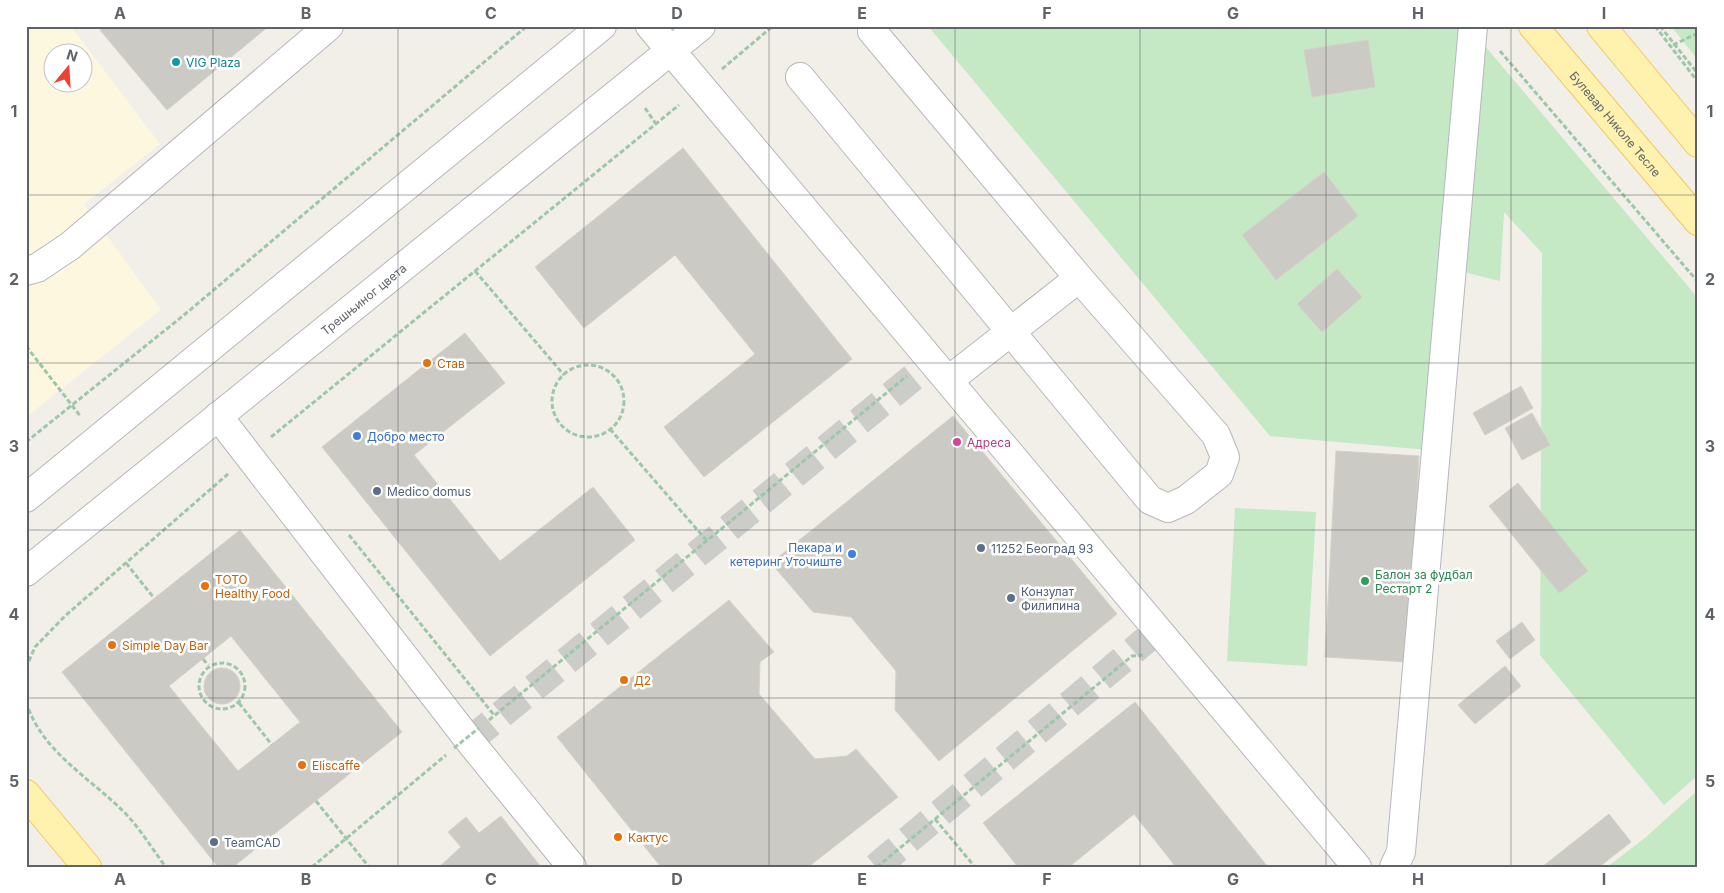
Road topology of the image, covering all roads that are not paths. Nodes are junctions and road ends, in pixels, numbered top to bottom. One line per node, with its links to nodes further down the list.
1 (330, 26): 13 (street)
2 (602, 26): 18 (street)
3 (650, 26): 9 (street)
4 (701, 26): 9 (street, Трешњиног цвета)
5 (1473, 26): 24 (street)
6 (1533, 26): 12 (main road, Булевар Николе Тесле)
7 (1601, 26): 11 (main road)
8 (872, 31): 14 (street)
9 (672, 50): 16 (street); 17 (street, Трешњиног цвета)
10 (800, 77): 15 (street)
11 (1698, 143)
12 (1698, 222)
13 (26, 271)
14 (1079, 278): 15 (street); 15 (street)
15 (1011, 331): 16 (street)
16 (949, 380): 23 (street)
17 (218, 416): 19 (street, Трешњиног цвета); 22 (street)
18 (26, 498)
19 (26, 572)
20 (26, 794): 21 (main road)
21 (87, 867)
22 (572, 867)
23 (1357, 867)
24 (1394, 867)

